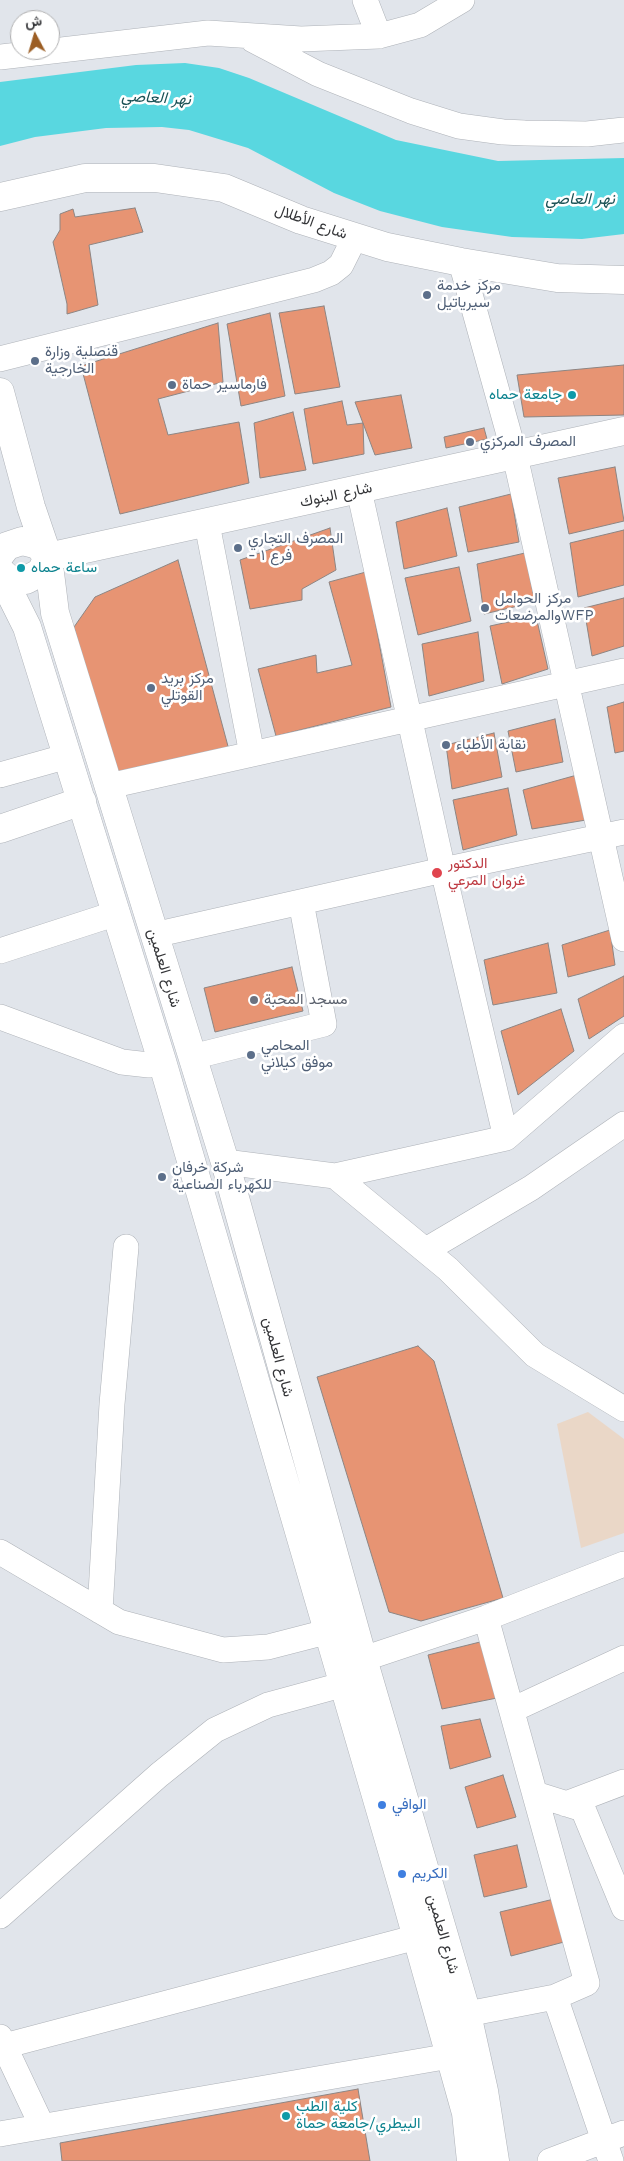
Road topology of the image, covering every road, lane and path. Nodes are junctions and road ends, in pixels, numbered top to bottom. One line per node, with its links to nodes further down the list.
1 (365, 0): 4 (street)
2 (462, 0): 4 (street)
3 (246, 36): 4 (street); 5 (street); 6 (street)
4 (379, 36)
5 (0, 57)
6 (624, 130)
7 (0, 197): 8 (main road, شارع الأطلال)
8 (355, 237): 9 (main road, شارع الأطلال); 11 (street)
9 (462, 262): 10 (main road, شارع الأطلال); 14 (street)
10 (624, 280)
11 (0, 359)
12 (0, 392): 18 (main road, شارع العلمين)
13 (624, 431): 14 (main road, شارع البنوك)
14 (515, 456): 15 (main road, شارع البنوك); 21 (street)
15 (359, 490): 16 (main road, شارع البنوك); 22 (street)
16 (207, 524): 18 (main road, شارع البنوك); 23 (street)
17 (0, 555): 18 (main road)
18 (48, 557): 19 (main road); 26 (main road, شارع العلمين)
19 (0, 572): 24 (main road, شارع العلمين)
20 (624, 671): 21 (street)
21 (566, 684): 22 (street); 29 (street)
22 (410, 719): 23 (street); 30 (street)
23 (252, 754): 26 (street)
24 (68, 756): 25 (street); 27 (main road, شارع العلمين)
25 (0, 775)
26 (110, 786): 33 (main road, شارع العلمين)
27 (82, 801): 28 (main road); 32 (main road, شارع العلمين)
28 (0, 829)
29 (613, 834): 30 (street); 34 (street)
30 (444, 870): 31 (street); 41 (street)
31 (300, 902): 33 (street); 38 (street)
32 (117, 913): 35 (street); 39 (main road, شارع العلمين)
33 (154, 935): 38 (main road, شارع العلمين)
34 (624, 938)
35 (0, 950)
36 (0, 1017): 39 (street)
37 (624, 1036): 41 (street)
38 (192, 1057): 42 (main road, شارع العلمين)
39 (162, 1061): 51 (main road, شارع العلمين)
40 (624, 1124): 45 (street)
41 (506, 1138): 43 (street)
42 (225, 1162): 43 (street); 53 (main road, شارع العلمين)
43 (335, 1176): 45 (street)
44 (126, 1247): 49 (street)
45 (426, 1250): 46 (street)
46 (624, 1409)
47 (0, 1552): 49 (street)
48 (624, 1564): 50 (street)
49 (100, 1611): 51 (street)
50 (486, 1618): 53 (street); 55 (street)
51 (330, 1632): 54 (main road, شارع العلمين)
52 (624, 1658): 55 (street)
53 (363, 1659): 63 (main road, شارع العلمين)
54 (345, 1684): 60 (street); 61 (main road, شارع العلمين)
55 (512, 1710): 57 (street)
56 (624, 1782): 58 (street)
57 (535, 1794): 58 (street); 62 (street)
58 (566, 1804): 59 (street)
59 (624, 1908)
60 (0, 1916)
61 (417, 1937): 64 (street); 65 (main road, شارع العلمين)
62 (555, 1997): 63 (street); 68 (street)
63 (467, 2014): 70 (main road, شارع العلمين)
64 (2, 2042): 66 (street)
65 (450, 2056): 66 (street); 69 (main road, شارع العلمين)
66 (42, 2126): 67 (street)
67 (0, 2134)
68 (613, 2145): 71 (street)
69 (471, 2161)
70 (495, 2161)
71 (550, 2161)

